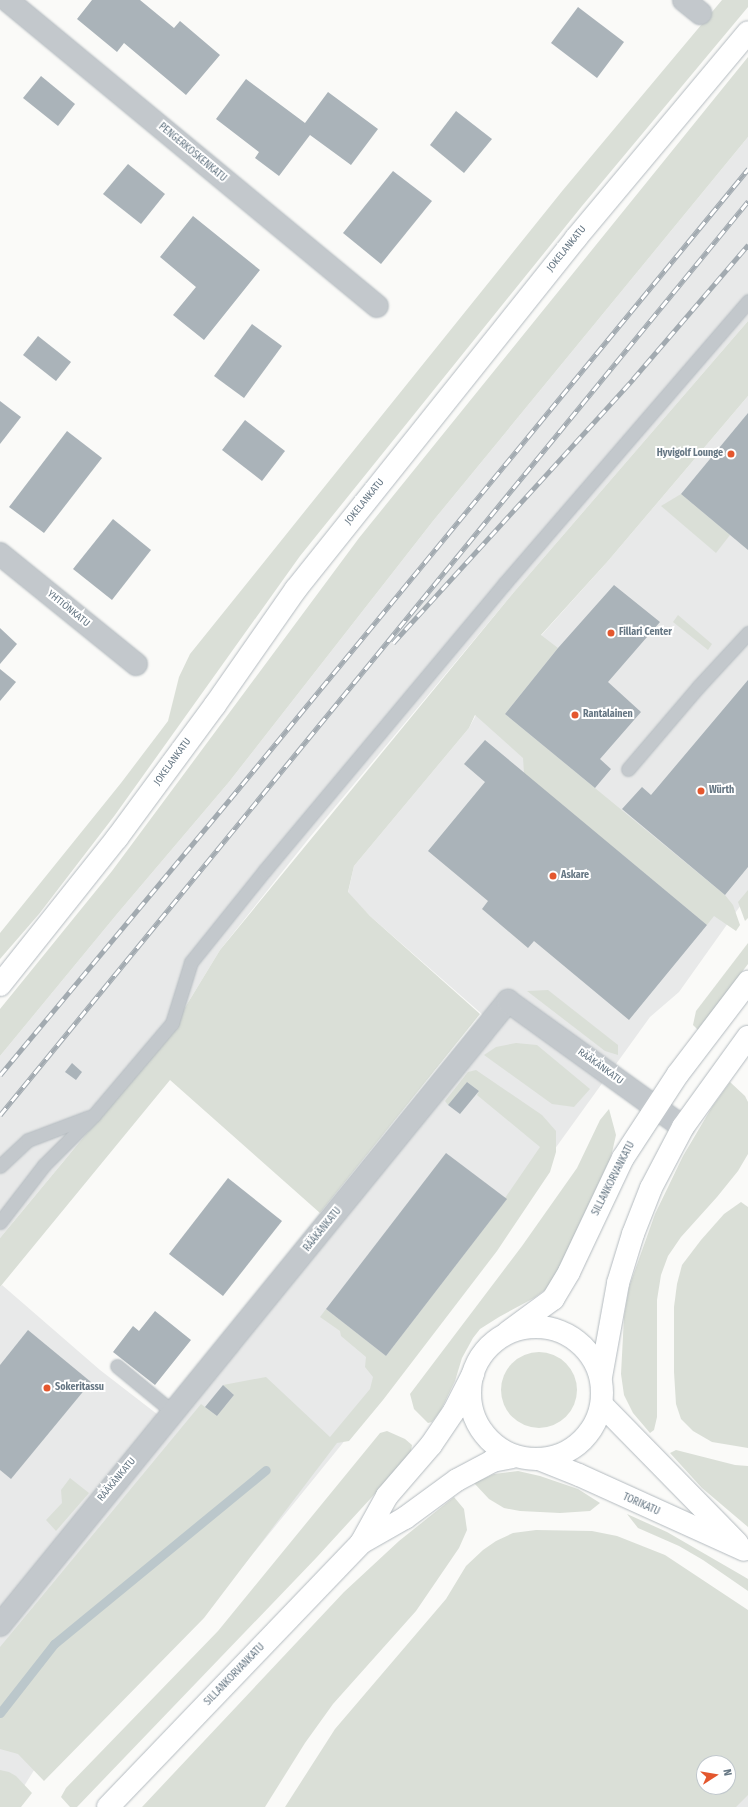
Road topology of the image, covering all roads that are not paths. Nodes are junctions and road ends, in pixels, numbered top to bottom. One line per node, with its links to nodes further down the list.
1 (7, 0): 6 (street, PENGERKOSKENKATU)
2 (684, 0): 3 (street)
3 (700, 13)
4 (748, 32): 12 (main road, JOKELANKATU)
5 (748, 301): 15 (lane)
6 (378, 306)
7 (0, 554): 9 (street, YHTIÖNKATU)
8 (748, 633): 10 (lane)
9 (136, 664)
10 (628, 769)
11 (748, 982): 14 (main road, SILLANKORVANKATU)
12 (0, 985)
13 (748, 1037): 16 (main road)
14 (656, 1107): 16 (street, RÄÄKÄNKATU); 19 (main road, SILLANKORVANKATU); 24 (street, RÄÄKÄNKATU)
15 (94, 1115): 17 (lane); 18 (lane)
16 (683, 1127): 22 (main road)
17 (0, 1166)
18 (0, 1222)
19 (508, 1332): 21 (main road); 22 (main road)
20 (117, 1366): 24 (lane)
21 (473, 1374): 25 (main road); 27 (main road, SILLANKORVANKATU)
22 (600, 1382): 23 (main road)
23 (602, 1405): 26 (main road); 28 (main road, TORIKATU)
24 (174, 1413): 29 (street, RÄÄKÄNKATU)
25 (512, 1457): 26 (main road); 27 (main road, SILLANKORVANKATU)
26 (539, 1459): 28 (main road, TORIKATU)
27 (361, 1542): 30 (main road, SILLANKORVANKATU)
28 (746, 1552)
29 (0, 1625)
30 (108, 1807)

